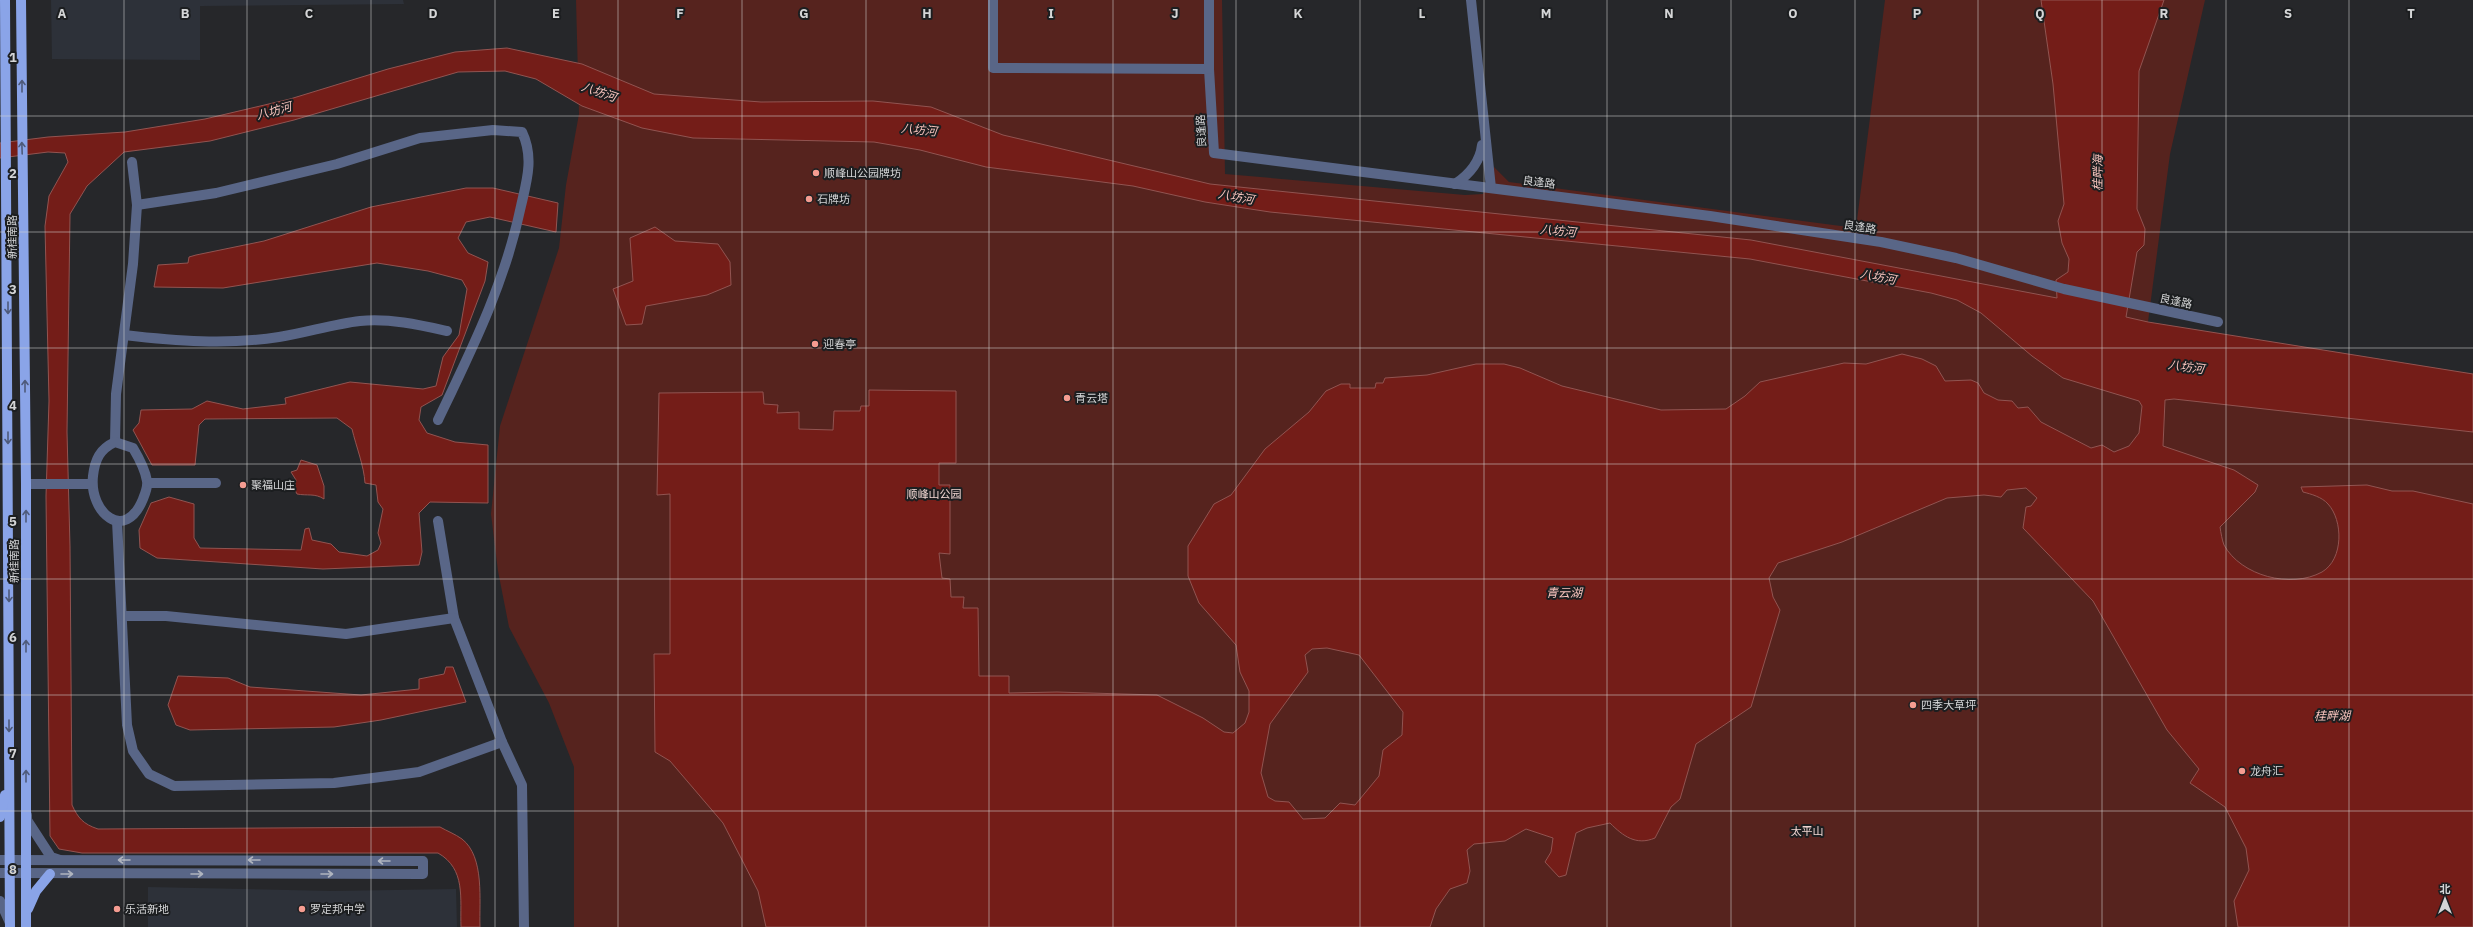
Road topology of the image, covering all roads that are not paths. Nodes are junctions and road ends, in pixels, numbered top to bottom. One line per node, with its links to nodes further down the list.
1 (5, 0): 7 (main road, 新桂南路)
2 (21, 0): 21 (main road, 新桂南路, one-way to 2)
3 (993, 0): 6 (street)
4 (1209, 0): 6 (street)
5 (1470, 0): 8 (street)
6 (1209, 69): 11 (street, 良逢路)
7 (5, 121): 10 (main road, 新桂南路)
8 (1483, 131): 11 (street); 12 (street)
9 (132, 162): 13 (street)
10 (5, 172): 17 (main road, 新桂南路, one-way to 17)
11 (1455, 184): 12 (street, 良逢路)
12 (1491, 188): 14 (street, 良逢路)
13 (137, 205): 16 (street); 18 (street)
14 (2218, 322)
15 (448, 331): 16 (street)
16 (124, 335): 19 (street)
17 (4, 418): 28 (main road, 新桂南路, one-way to 28)
18 (438, 420)
19 (115, 442): 22 (street); 23 (street)
20 (216, 483): 23 (street)
21 (26, 484): 22 (street); 31 (main road, 新桂南路, one-way to 21)
22 (92, 484): 24 (street)
23 (148, 484): 24 (street)
24 (117, 520): 26 (street)
25 (438, 521): 27 (street)
26 (122, 616): 27 (street); 29 (street)
27 (454, 618): 29 (street)
28 (5, 622): 30 (main road, 新桂南路, one-way to 30)
29 (502, 742): 42 (street)
30 (9, 769): 32 (main road); 33 (main road, 新桂南路)
31 (26, 796): 34 (main road, 新桂南路); 35 (street)
32 (0, 817)
33 (5, 860): 34 (street); 36 (main road, 新桂南路)
34 (25, 860): 35 (street); 37 (main road, 新桂南路)
35 (62, 860): 38 (street, one-way to 35)
36 (5, 874): 37 (street); 40 (main road, 新桂南路)
37 (25, 874): 38 (street); 41 (main road, 新桂南路)
38 (50, 874): 41 (main road)
39 (0, 901): 40 (street)
40 (10, 925)
41 (26, 926)
42 (524, 927)

